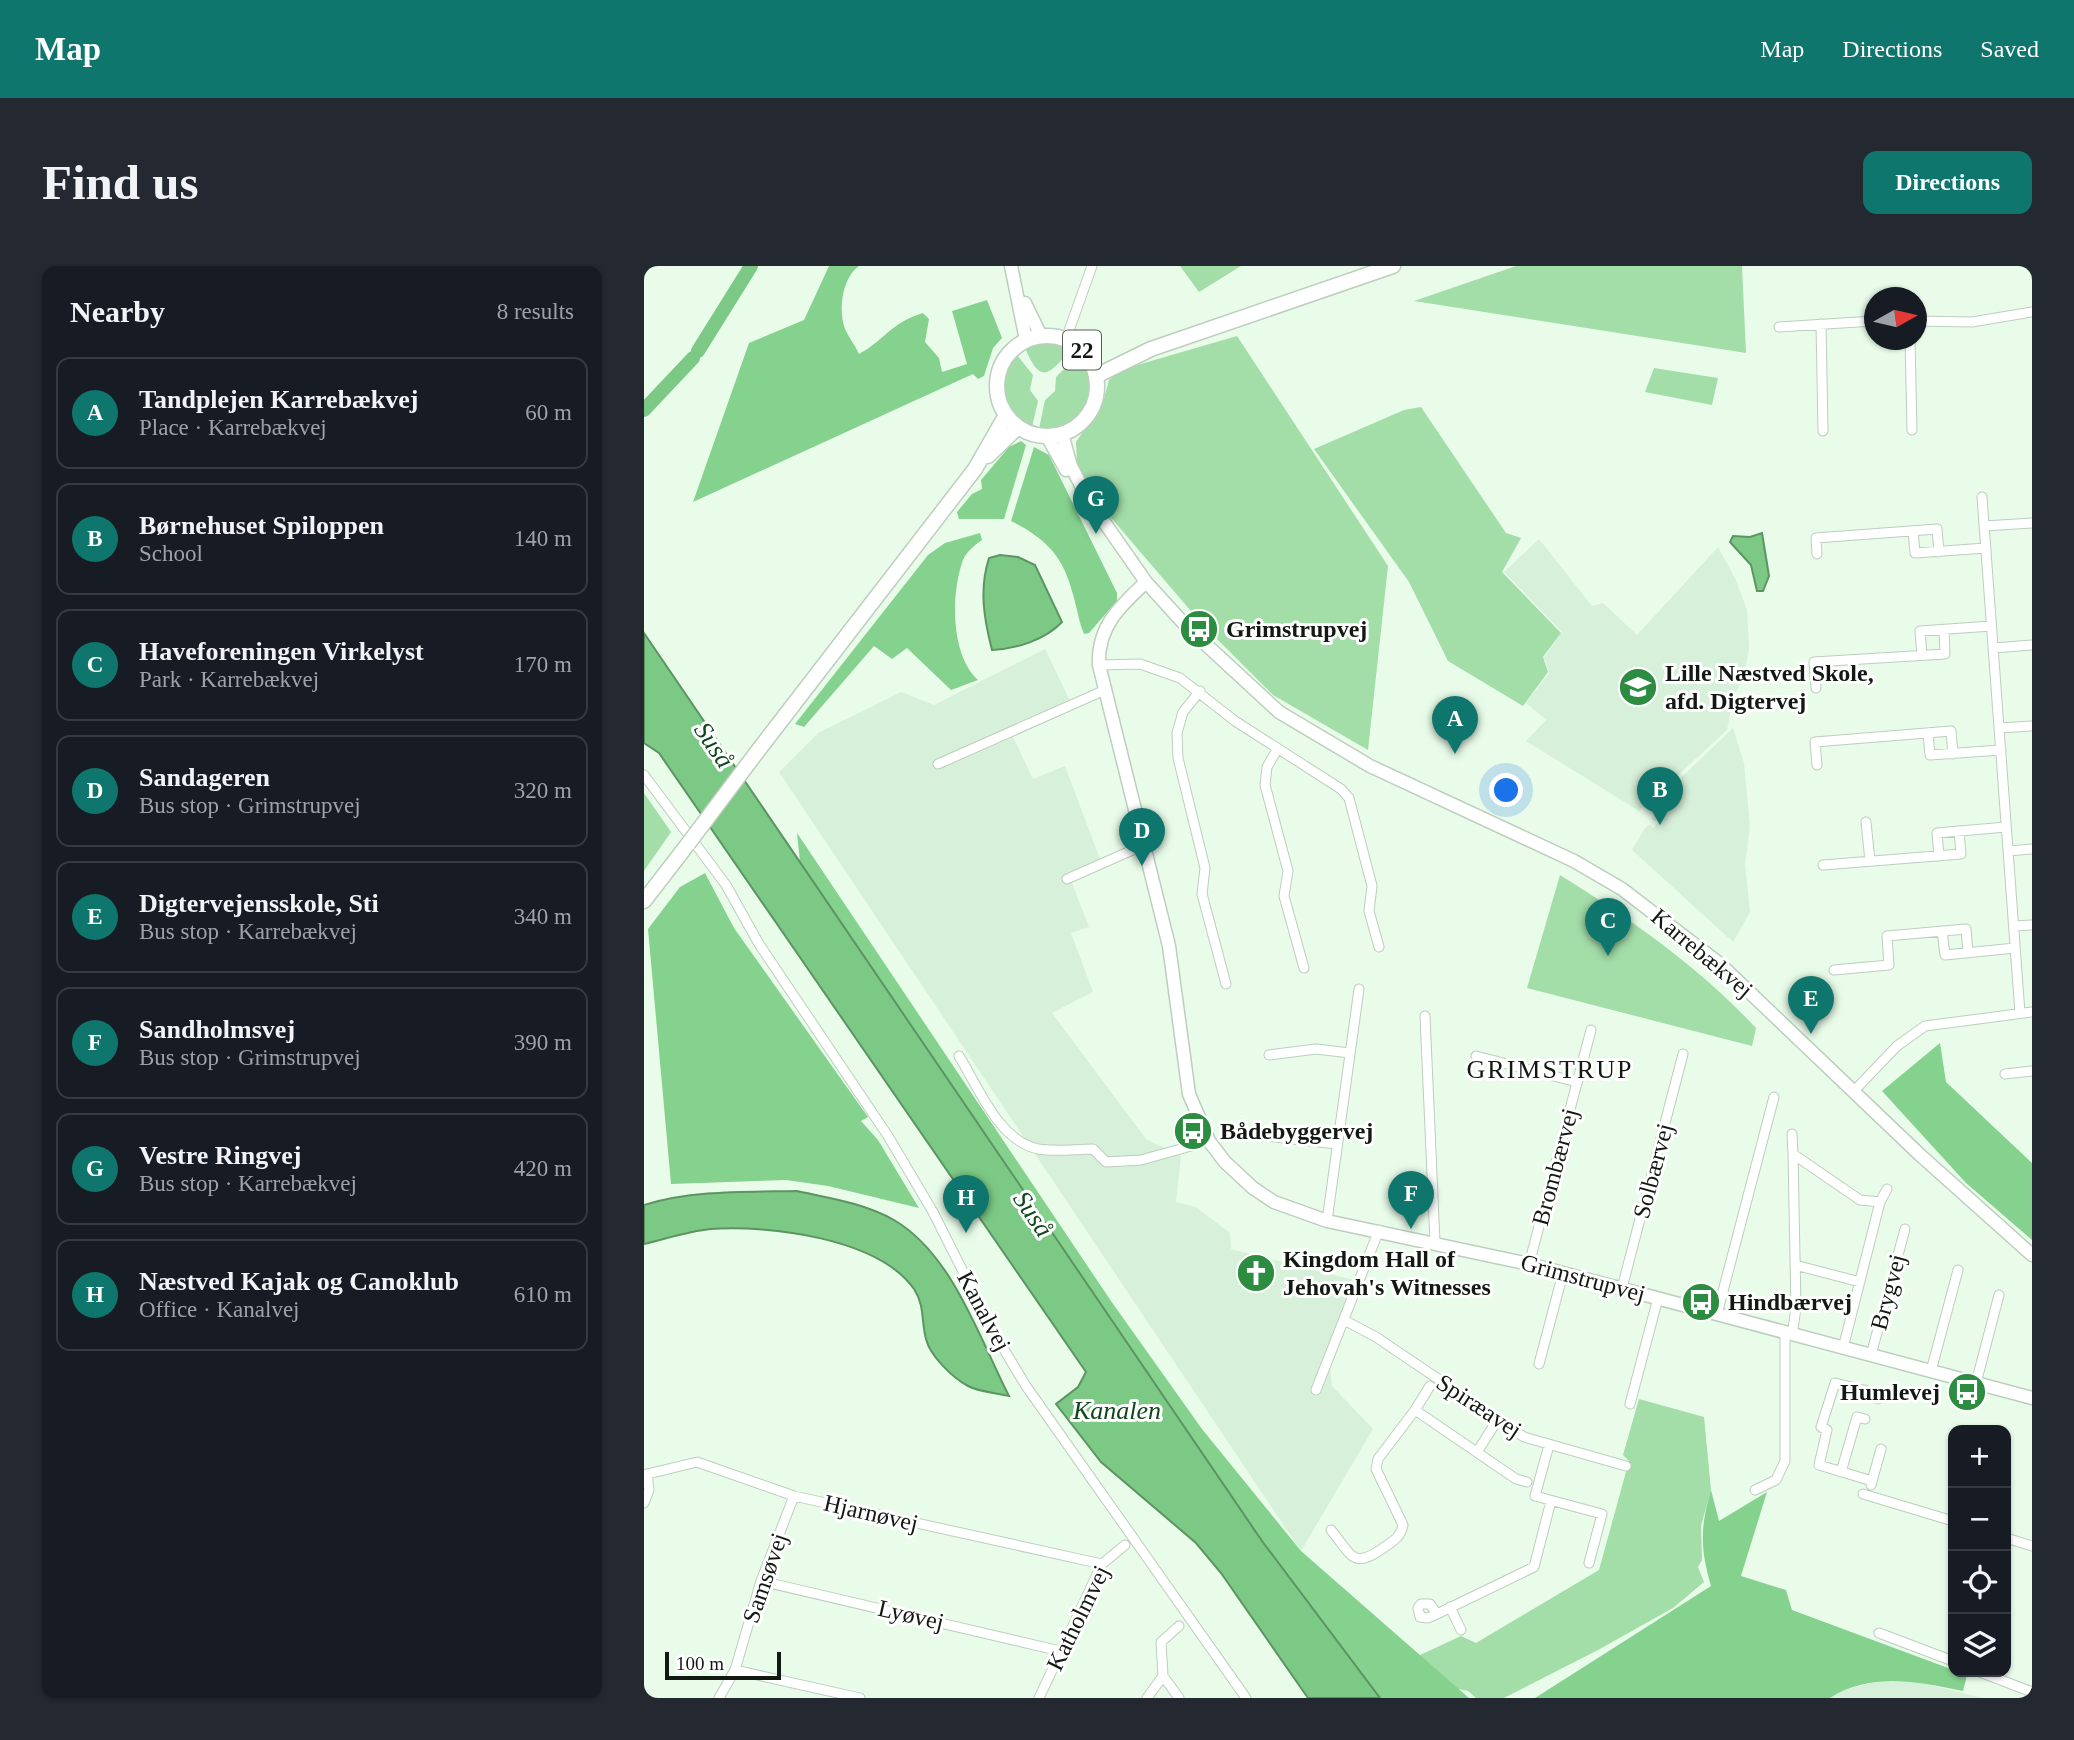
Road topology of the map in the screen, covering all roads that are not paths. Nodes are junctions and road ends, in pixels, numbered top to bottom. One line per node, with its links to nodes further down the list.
1 (1011, 266): 4 (street)
2 (1091, 266): 11 (street)
3 (1393, 266): 13 (main road, 22)
4 (1016, 283): 10 (street); 12 (street)
5 (2032, 314): 6 (street)
6 (1927, 321)
7 (1864, 322): 8 (street)
8 (1821, 324): 9 (street); 20 (street)
9 (1779, 327)
10 (1041, 336): 11 (main road, 22); 12 (main road, 22)
11 (1066, 339): 15 (main road, 22)
12 (1026, 340): 17 (main road)
13 (1151, 349): 15 (main road, 22); 16 (main road, 22)
14 (1910, 350): 19 (street)
15 (1091, 361): 16 (main road, 22)
16 (1096, 376): 21 (main road, 22)
17 (1006, 415): 18 (main road); 22 (main road)
18 (1018, 427): 21 (main road); 22 (main road)
19 (1912, 430)
20 (1823, 431)
21 (1054, 435): 30 (street, Karrebækvej)
22 (975, 470): 60 (main road, bridge)
23 (1982, 497): 25 (street)
24 (2032, 524): 25 (street)
25 (1984, 526): 27 (street)
26 (1913, 531): 28 (street); 28 (street); 29 (street)
27 (1986, 548): 28 (street); 31 (street)
28 (1939, 552)
29 (1817, 554)
30 (1143, 585): 36 (street, Grimstrupvej); 40 (street, Karrebækvej); 40 (street, Karrebækvej)
31 (1991, 626): 32 (street); 34 (street)
32 (1944, 629): 35 (street); 35 (street)
33 (2032, 645): 34 (street)
34 (1993, 648): 42 (street)
35 (1922, 655): 37 (street)
36 (1099, 665): 38 (street, Grimstrupvej); 39 (street)
37 (1816, 688)
38 (1105, 690): 47 (street); 53 (street, Grimstrupvej)
39 (1200, 691): 44 (street); 69 (street)
40 (1279, 712): 83 (street, Karrebækvej)
41 (2032, 726): 42 (street)
42 (1999, 728): 45 (street)
43 (1928, 733): 46 (street); 46 (street); 48 (street)
44 (1277, 750): 64 (street); 67 (street)
45 (2001, 750): 46 (street); 51 (street)
46 (1953, 754)
47 (938, 764)
48 (1817, 765)
49 (644, 775): 157 (street, Kanalvej)
50 (1866, 821): 57 (street)
51 (2006, 827): 52 (street); 55 (street)
52 (1959, 831): 56 (street); 56 (street)
53 (1144, 845): 59 (street); 87 (street, Grimstrupvej)
54 (2032, 849): 55 (street)
55 (2008, 851): 62 (street)
56 (1939, 856): 57 (street)
57 (1870, 861): 58 (street)
58 (1823, 865)
59 (1067, 879)
60 (644, 901)
61 (2032, 925): 62 (street)
62 (2014, 926): 65 (street)
63 (1942, 931): 66 (street); 66 (street); 68 (street)
64 (1379, 947)
65 (2015, 948): 66 (street); 72 (street)
66 (1968, 953)
67 (1304, 968)
68 (1834, 970)
69 (1226, 984)
70 (1359, 989): 75 (street)
71 (2032, 1012): 72 (street)
72 (2020, 1013): 83 (street)
73 (1425, 1016): 95 (street)
74 (1591, 1030): 82 (street, Brombærvej)
75 (1350, 1052): 77 (street); 88 (street)
76 (1683, 1054): 102 (street, Solbærvej)
77 (1269, 1055)
78 (959, 1056): 87 (street)
79 (1476, 1056): 82 (street)
80 (2032, 1071): 81 (street)
81 (2005, 1074)
82 (1577, 1082): 97 (street, Brombærvej)
83 (1853, 1092): 96 (street, Karrebækvej)
84 (1774, 1097): 105 (street)
85 (1250, 1134): 88 (street)
86 (1792, 1134): 89 (street)
87 (1209, 1140): 92 (street, Grimstrupvej)
88 (1337, 1144): 92 (street)
89 (1793, 1154): 91 (street); 98 (street)
90 (1887, 1189): 91 (street)
91 (1880, 1202): 101 (street)
92 (1327, 1221): 94 (street, Grimstrupvej)
93 (1905, 1229): 109 (street, Brygvej)
94 (1379, 1230): 95 (street, Grimstrupvej); 106 (street)
95 (1436, 1242): 97 (street, Grimstrupvej)
96 (2032, 1255)
97 (1529, 1264): 100 (street, Grimstrupvej)
98 (1795, 1265): 101 (street); 107 (street)
99 (1958, 1269): 111 (street)
100 (1563, 1273): 102 (street, Grimstrupvej); 110 (street)
101 (1860, 1282): 108 (street)
102 (1622, 1288): 104 (street, Grimstrupvej)
103 (1999, 1295): 112 (street)
104 (1658, 1298): 105 (street, Grimstrupvej); 117 (street)
105 (1717, 1314): 107 (street, Grimstrupvej)
106 (1344, 1320): 114 (street); 119 (street, Spiræavej)
107 (1789, 1334): 108 (street, Grimstrupvej); 129 (street)
108 (1843, 1348): 109 (street, Grimstrupvej)
109 (1871, 1355): 111 (street, Grimstrupvej)
110 (1539, 1364)
111 (1931, 1371): 112 (street, Grimstrupvej)
112 (1976, 1383): 115 (street, Grimstrupvej)
113 (1430, 1386): 118 (street)
114 (1316, 1390)
115 (2032, 1398)
116 (1878, 1399): 125 (street)
117 (1630, 1404)
118 (1415, 1410): 123 (street); 134 (street)
119 (1498, 1419): 121 (street, Spiræavej); 123 (street)
120 (1865, 1419): 125 (street)
121 (1549, 1445): 124 (street, Spiræavej); 131 (street)
122 (1881, 1450): 127 (street)
123 (1477, 1452): 128 (street)
124 (1626, 1466)
125 (1841, 1472): 127 (street)
126 (646, 1475): 130 (street, Hjarnøvej); 132 (street)
127 (1872, 1481): 133 (street)
128 (1527, 1482)
129 (1755, 1490)
130 (794, 1496): 139 (street, Hjarnøvej); 140 (street, Samsøvej)
131 (1551, 1500): 138 (street); 141 (street)
132 (644, 1503)
133 (1948, 1520)
134 (1331, 1530)
135 (2011, 1540): 137 (street)
136 (1125, 1545): 139 (street, Katholmvej)
137 (2032, 1546)
138 (1589, 1563)
139 (1101, 1564): 146 (street, Katholmvej)
140 (761, 1581): 146 (street, Lyøvej); 148 (street, Samsøvej)
141 (1450, 1607): 142 (street); 144 (street)
142 (1437, 1614)
143 (1179, 1626): 149 (street)
144 (1461, 1630)
145 (1879, 1633): 147 (street)
146 (1060, 1651): 154 (street, Katholmvej)
147 (1948, 1659)
148 (735, 1670): 152 (street, Samsøvej); 153 (street)
149 (1163, 1676): 155 (street); 156 (street)
150 (1993, 1677): 151 (street)
151 (2032, 1692)
152 (719, 1698)
153 (860, 1698)
154 (1039, 1698)
155 (1147, 1698)
156 (1179, 1698)
157 (1246, 1698)

